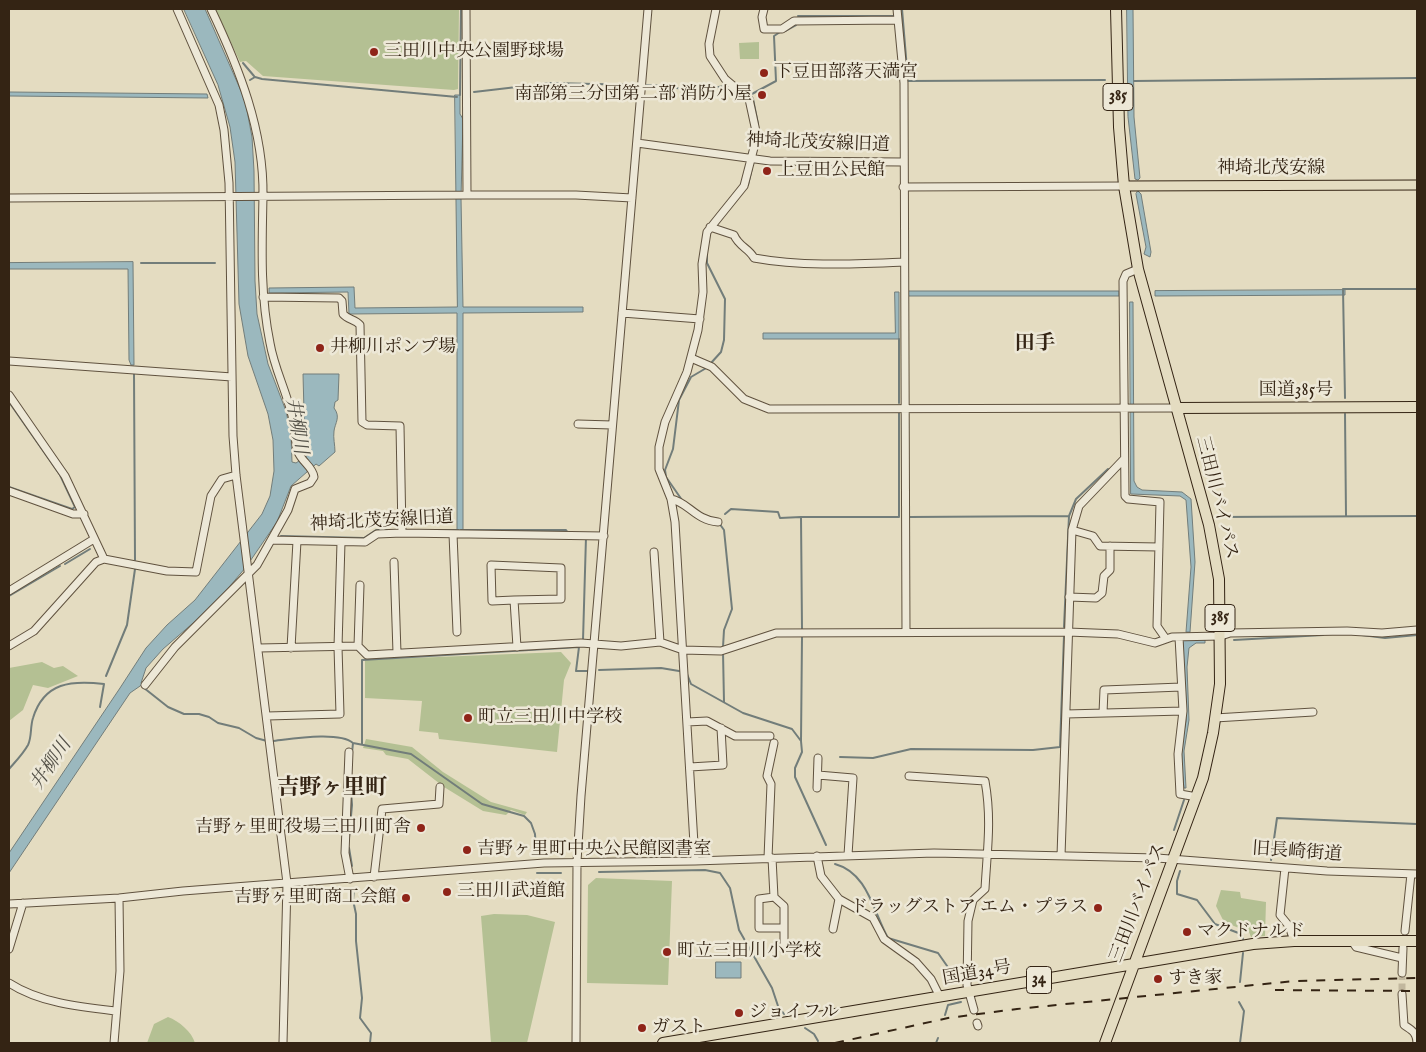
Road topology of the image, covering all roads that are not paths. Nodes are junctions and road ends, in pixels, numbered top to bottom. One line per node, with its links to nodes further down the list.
1 (177, 9): 17 (street)
2 (211, 9): 18 (street)
3 (466, 9): 16 (street)
4 (648, 9): 10 (street)
5 (716, 9): 11 (street)
6 (764, 9): 9 (street)
7 (897, 9): 9 (street)
8 (1116, 9): 14 (highway, 三田川バイパス / 385)
9 (898, 20): 12 (street)
10 (637, 143): 11 (street, 神埼北茂安線旧道); 20 (street)
11 (755, 159): 12 (street, 神埼北茂安線旧道); 21 (street)
12 (903, 162): 15 (street, 神埼北茂安線旧道)
13 (1417, 185): 14 (main road, 神埼北茂安線)
14 (1124, 186): 15 (street); 23 (highway, 三田川バイパス / 385)
15 (903, 187): 22 (street, 神埼北茂安線旧道)
16 (462, 195): 18 (street); 20 (street)
17 (230, 196): 18 (street); 19 (street); 29 (street)
18 (260, 196): 24 (street)
19 (9, 198)
20 (632, 198): 25 (street)
21 (712, 228): 22 (street); 26 (street)
22 (904, 262): 32 (street, 神埼北茂安線旧道)
23 (1138, 269): 33 (street); 34 (highway, 三田川バイパス / 385)
24 (263, 297): 44 (street); 48 (street)
25 (622, 313): 26 (street); 36 (street)
26 (700, 319): 27 (street)
27 (691, 358): 32 (street); 40 (street)
28 (9, 361): 29 (street)
29 (232, 377): 38 (street)
30 (9, 394): 41 (street)
31 (1417, 406): 34 (highway, 国道385号)
32 (904, 408): 33 (street); 63 (street, 神埼北茂安線旧道)
33 (1130, 408): 34 (street); 37 (street)
34 (1176, 408): 66 (highway, 三田川バイパス / 385)
35 (578, 424): 36 (street)
36 (612, 425): 46 (street)
37 (1123, 460): 43 (street); 52 (street)
38 (236, 475): 54 (street); 56 (street)
39 (9, 491): 41 (street)
40 (671, 500): 42 (street); 76 (street)
41 (84, 514): 47 (street)
42 (718, 522)
43 (1072, 530): 51 (street); 59 (street)
44 (402, 533): 45 (street, 神埼北茂安線旧道); 50 (street, 神埼北茂安線旧道)
45 (453, 534): 46 (street, 神埼北茂安線旧道); 62 (street)
46 (604, 536): 69 (street)
47 (94, 539): 54 (street); 58 (street)
48 (272, 540): 49 (street, 神埼北茂安線旧道); 56 (street)
49 (297, 541): 50 (street, 神埼北茂安線旧道); 75 (street)
50 (341, 542): 72 (street)
51 (1110, 546): 52 (street); 59 (street)
52 (1159, 546): 67 (street)
53 (654, 552): 68 (street)
54 (104, 559): 70 (street)
55 (394, 562): 77 (street)
56 (249, 570): 74 (street); 78 (street)
57 (360, 585): 71 (street)
58 (9, 591)
59 (1069, 597): 64 (street)
60 (514, 600): 60 (street); 73 (street)
61 (1417, 630): 66 (street)
62 (458, 632)
63 (906, 632): 64 (street); 76 (street)
64 (1068, 632): 67 (street); 83 (street)
65 (1179, 636): 66 (street); 67 (street); 79 (street)
66 (1221, 636): 85 (highway, 三田川バイパス / 385)
67 (1166, 640)
68 (660, 642): 69 (street); 76 (street)
69 (595, 644): 73 (street); 105 (street)
70 (9, 646)
71 (358, 646): 72 (street); 77 (street)
72 (338, 647): 75 (street); 84 (street)
73 (517, 647): 77 (street)
74 (259, 648): 75 (street); 84 (street)
75 (291, 648)
76 (683, 650): 86 (street)
77 (397, 653)
78 (145, 686)
79 (1181, 687): 80 (street); 82 (street)
80 (1183, 711): 82 (street); 97 (street)
81 (1313, 712): 85 (street)
82 (1104, 713): 83 (street)
83 (1066, 714): 101 (street)
84 (267, 716): 110 (street)
85 (1215, 718): 97 (highway, 三田川バイパス / 385)
86 (687, 722): 87 (street); 92 (street)
87 (721, 728): 88 (street); 92 (street)
88 (770, 736)
89 (774, 744): 102 (street)
90 (349, 752): 109 (street)
91 (818, 758): 93 (street)
92 (690, 767): 104 (street)
93 (818, 775): 96 (street); 99 (street)
94 (909, 776): 98 (street)
95 (440, 787): 108 (street)
96 (817, 788)
97 (1197, 797): 103 (highway, 三田川バイパス / 385)
98 (989, 853): 99 (street, 旧長崎街道); 101 (street, 旧長崎街道); 129 (street)
99 (848, 855): 100 (street, 旧長崎街道)
100 (817, 856): 102 (street, 旧長崎街道); 113 (street)
101 (1061, 856): 103 (street, 旧長崎街道)
102 (770, 858): 104 (street, 旧長崎街道); 111 (street)
103 (1174, 858): 106 (street, 旧長崎街道); 126 (highway, 三田川バイパス / 385)
104 (695, 861): 105 (street, 旧長崎街道)
105 (577, 862): 108 (street, 旧長崎街道); 137 (street)
106 (1285, 868): 107 (street, 旧長崎街道); 120 (street)
107 (1414, 874): 118 (street)
108 (374, 876): 109 (street, 旧長崎街道)
109 (350, 879): 110 (street, 旧長崎街道)
110 (287, 883): 112 (street, 旧長崎街道); 136 (street)
111 (774, 897): 116 (street); 116 (street)
112 (119, 898): 114 (street, 旧長崎街道); 133 (street)
113 (839, 899): 117 (street); 131 (street)
114 (23, 903): 115 (street, 旧長崎街道); 123 (street)
115 (9, 904)
116 (784, 928): 124 (street)
117 (833, 929)
118 (1405, 931)
119 (1351, 940): 120 (highway, 国道34号 / 34); 121 (highway, 国道34号 / 34); 125 (street)
120 (1294, 941): 126 (highway, 国道34号 / 34)
121 (1417, 941)
122 (1403, 948): 125 (street)
123 (9, 949)
124 (784, 950)
125 (1402, 958): 127 (street)
126 (1133, 964): 129 (highway, 国道34号 / 34); 139 (highway, 三田川バイパス / 385)
127 (1402, 973)
128 (9, 983): 133 (street)
129 (969, 992): 131 (highway, 国道34号 / 34); 132 (street)
130 (1402, 994): 140 (street)
131 (940, 997): 134 (highway, 国道34号 / 34)
132 (974, 1010)
133 (116, 1011): 135 (street)
134 (687, 1041): 138 (highway, 国道34号 / 34)
135 (114, 1043)
136 (283, 1043)
137 (576, 1043)
138 (663, 1043)
139 (1105, 1043)
140 (1417, 1043)

